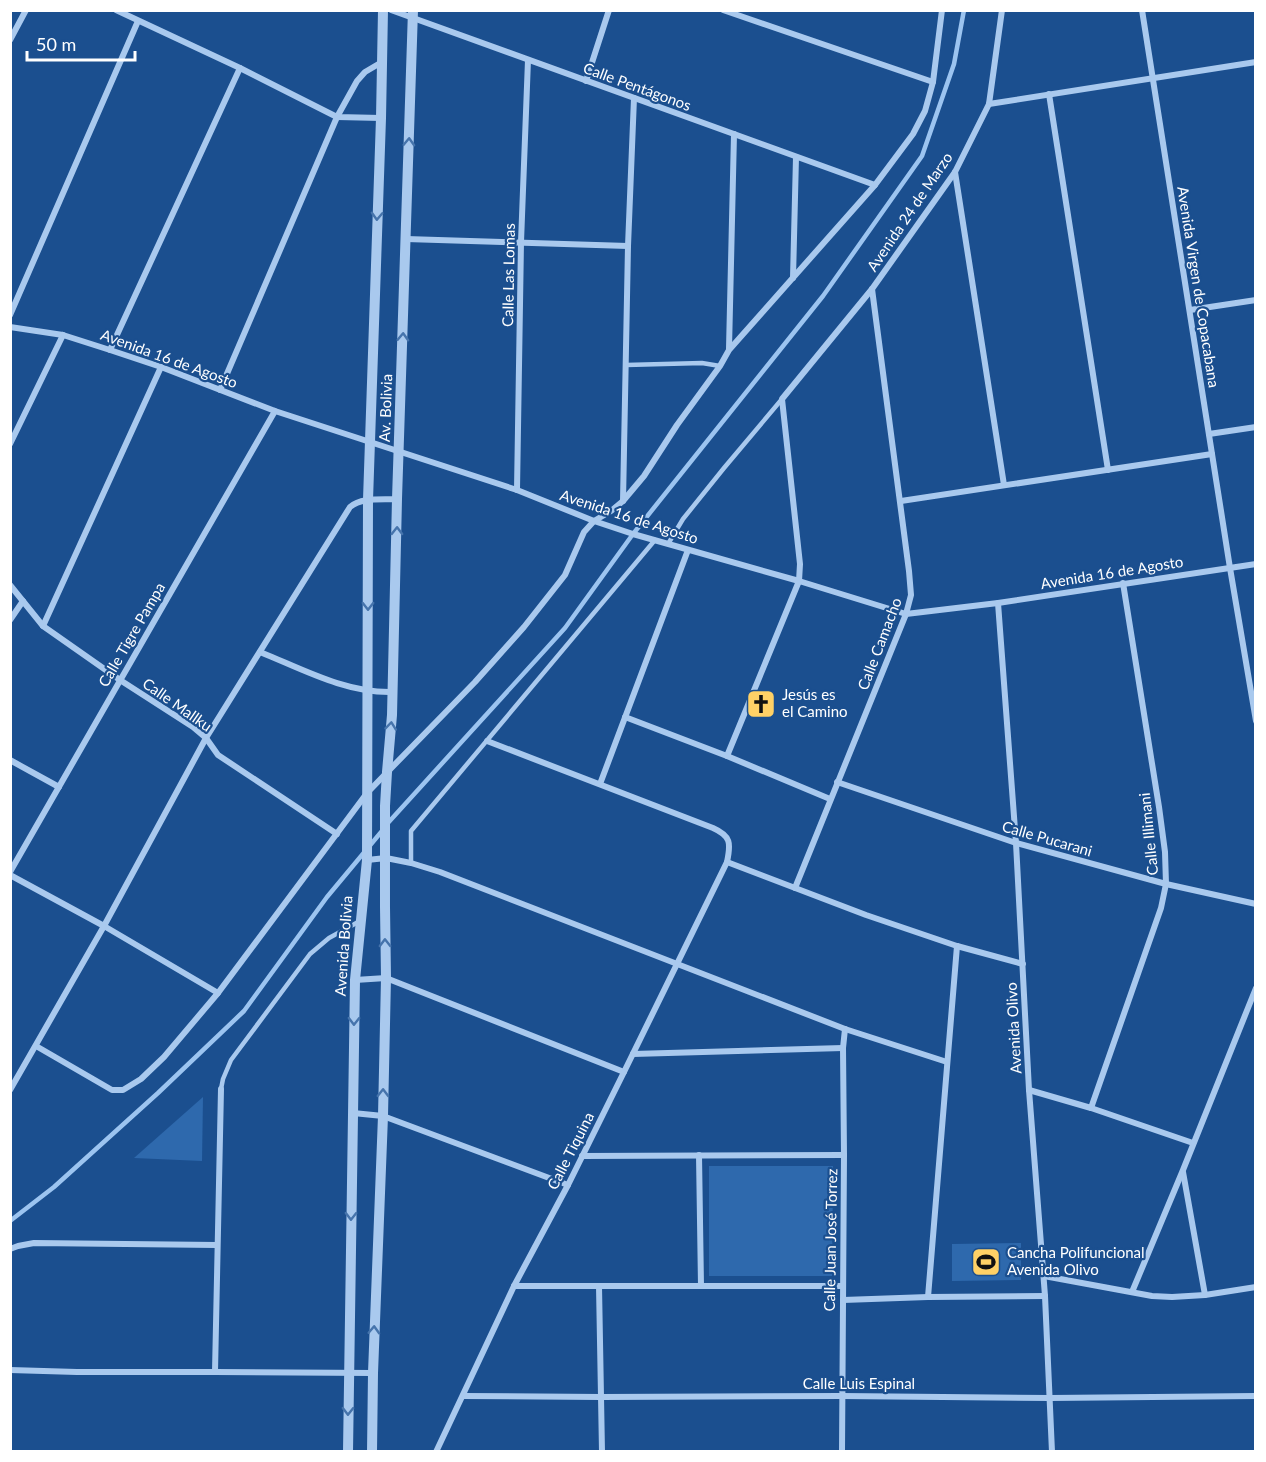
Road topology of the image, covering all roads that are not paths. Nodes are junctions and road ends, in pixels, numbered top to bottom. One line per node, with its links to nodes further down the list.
1 (26, 10): 12 (street)
2 (116, 10): 11 (street)
3 (383, 10): 14 (street, Av. Bolivia)
4 (391, 10): 10 (street, Calle Pentágonos)
5 (609, 10): 18 (street)
6 (723, 10): 19 (street)
7 (942, 10): 19 (street)
8 (1002, 10): 22 (street, Avenida 24 de Marzo)
9 (1142, 10): 17 (street, Avenida Virgen de Copacabana)
10 (413, 14): 13 (street, Calle Pentágonos); 29 (street, Av. Bolivia, one-way to 10)
11 (138, 21): 16 (street); 36 (street)
12 (10, 40)
13 (528, 60): 18 (street, Calle Pentágonos); 30 (street, Calle Las Lomas)
14 (382, 62): 23 (street); 24 (street, Av. Bolivia)
15 (1256, 62): 17 (street)
16 (240, 68): 23 (street); 39 (street)
17 (1153, 78): 20 (street); 35 (street, Avenida Virgen de Copacabana)
18 (586, 81): 21 (street, Calle Pentágonos)
19 (933, 82): 28 (street)
20 (1049, 94): 22 (street); 53 (street)
21 (634, 98): 25 (street, Calle Pentágonos); 31 (street)
22 (989, 104): 27 (street, Avenida 24 de Marzo)
23 (337, 117): 24 (street); 44 (street)
24 (381, 118): 49 (street, Av. Bolivia, one-way to 49)
25 (734, 134): 26 (street, Calle Pentágonos); 40 (street)
26 (796, 157): 28 (street, Calle Pentágonos); 32 (street)
27 (955, 172): 33 (street, Avenida 24 de Marzo); 54 (street)
28 (875, 185): 32 (street)
29 (406, 239): 30 (street); 51 (street, Av. Bolivia, one-way to 29)
30 (521, 243): 31 (street); 55 (street, Calle Las Lomas)
31 (628, 246): 41 (street)
32 (793, 278): 40 (street)
33 (873, 289): 45 (street, Avenida 24 de Marzo); 59 (street, Calle Camacho)
34 (1256, 300): 35 (street)
35 (1190, 310): 48 (street, Avenida Virgen de Copacabana)
36 (10, 315)
37 (10, 327): 38 (street, Avenida 16 de Agosto)
38 (63, 335): 39 (street, Avenida 16 de Agosto); 50 (street)
39 (110, 350): 43 (street, Avenida 16 de Agosto)
40 (729, 350): 42 (street)
41 (626, 364): 42 (lane); 58 (street)
42 (720, 366): 58 (street)
43 (161, 367): 44 (street, Avenida 16 de Agosto); 73 (street)
44 (220, 390): 46 (street, Avenida 16 de Agosto)
45 (782, 399): 62 (lane); 66 (street)
46 (275, 411): 49 (street, Avenida 16 de Agosto); 75 (street, Calle Tigre Pampa)
47 (1256, 426): 48 (street)
48 (1209, 434): 52 (street, Avenida Virgen de Copacabana)
49 (370, 443): 51 (street, Avenida 16 de Agosto); 57 (street, Avenida Bolivia)
50 (10, 444)
51 (399, 451): 55 (street, Avenida 16 de Agosto); 56 (street, Av. Bolivia)
52 (1212, 454): 53 (street); 65 (street, Avenida Virgen de Copacabana)
53 (1108, 470): 54 (street)
54 (1004, 485): 59 (street)
55 (517, 490): 60 (street, Avenida 16 de Agosto)
56 (397, 499): 57 (street); 77 (street, Av. Bolivia, one-way to 56)
57 (368, 500): 74 (street); 76 (street, Avenida Bolivia, one-way to 76)
58 (623, 501): 60 (street)
59 (901, 501): 71 (street, Calle Camacho)
60 (594, 521): 61 (street, Avenida 16 de Agosto); 85 (street)
61 (655, 540): 62 (street, Avenida 16 de Agosto); 82 (lane)
62 (668, 544): 63 (street, Avenida 16 de Agosto)
63 (688, 550): 66 (street, Avenida 16 de Agosto); 79 (street)
64 (1256, 564): 65 (street, Avenida 16 de Agosto)
65 (1230, 568): 67 (street, Avenida 16 de Agosto); 78 (street, Avenida Virgen de Copacabana)
66 (799, 581): 71 (street, Avenida 16 de Agosto); 83 (street)
67 (1123, 583): 70 (street, Avenida 16 de Agosto); 98 (street, Calle Illimani)
68 (10, 585): 69 (street, Calle Mallku)
69 (23, 601): 72 (street); 73 (street, Calle Mallku)
70 (998, 603): 71 (street, Avenida 16 de Agosto); 92 (street, Avenida Olivo)
71 (906, 614): 86 (street, Calle Camacho)
72 (10, 620)
73 (43, 626): 75 (street, Calle Mallku)
74 (260, 652): 76 (street); 81 (street)
75 (120, 680): 81 (street, Calle Mallku); 88 (street, Calle Tigre Pampa)
76 (368, 692): 77 (street); 89 (street, Avenida Bolivia)
77 (392, 693): 85 (street, Av. Bolivia, one-way to 77)
78 (1254, 696): 80 (street, Avenida Virgen de Copacabana)
79 (625, 717): 83 (street); 87 (street)
80 (1256, 721)
81 (206, 738): 91 (street, Calle Mallku); 102 (street)
82 (488, 741): 87 (street); 95 (lane)
83 (727, 756): 90 (street)
84 (10, 760): 88 (street)
85 (387, 772): 89 (street); 93 (street, Av. Bolivia)
86 (837, 782): 90 (street, Calle Camacho); 92 (street, Calle Pucarani)
87 (600, 784): 96 (street)
88 (59, 787): 97 (street, Calle Tigre Pampa)
89 (367, 793): 91 (street); 94 (street, Avenida Bolivia)
90 (830, 799): 99 (street, Calle Camacho)
91 (338, 834): 109 (street)
92 (1016, 843): 98 (street, Calle Pucarani); 105 (street, Avenida Olivo)
93 (386, 858): 94 (street); 95 (street); 106 (street, Av. Bolivia, one-way to 93)
94 (367, 860): 101 (street, Avenida Bolivia)
95 (411, 862): 104 (street)
96 (727, 862): 99 (street); 104 (street, Calle Tiquina)
97 (10, 874): 102 (street)
98 (1166, 884): 100 (street, Calle Pucarani); 119 (street, Calle Illimani)
99 (795, 888): 103 (street)
100 (1256, 904)
101 (360, 921): 107 (street, Avenida Bolivia); 116 (lane)
102 (104, 926): 109 (street); 111 (street)
103 (957, 946): 105 (street); 114 (street)
104 (678, 963): 110 (street); 113 (street, Calle Tiquina)
105 (1023, 964): 118 (street, Avenida Olivo)
106 (386, 978): 107 (street); 115 (street); 121 (street, one-way to 106)
107 (355, 980): 120 (street, Avenida Bolivia, one-way to 120)
108 (1256, 988): 122 (street)
109 (218, 993): 111 (street)
110 (845, 1029): 112 (street, Calle Juan José Torrez); 114 (street)
111 (36, 1046): 117 (street)
112 (843, 1048): 113 (street); 124 (street, Calle Juan José Torrez)
113 (633, 1054): 115 (street, Calle Tiquina)
114 (947, 1062): 139 (street)
115 (624, 1072): 125 (street, Calle Tiquina)
116 (221, 1089): 128 (street)
117 (10, 1090)
118 (1029, 1090): 119 (street); 130 (street, Avenida Olivo)
119 (1091, 1108): 122 (street)
120 (353, 1113): 121 (street); 143 (street, Avenida Bolivia, one-way to 143)
121 (382, 1116): 127 (street); 144 (street, one-way to 121)
122 (1193, 1143): 126 (street)
123 (699, 1155): 124 (street); 125 (street); 133 (street)
124 (844, 1155): 134 (street, Calle Juan José Torrez)
125 (582, 1156): 127 (street, Calle Tiquina)
126 (1183, 1170): 136 (street); 137 (street)
127 (567, 1185): 131 (street, Calle Tiquina)
128 (217, 1245): 129 (street); 142 (street)
129 (10, 1249)
130 (1044, 1276): 136 (street); 138 (street, Avenida Olivo)
131 (514, 1286): 132 (street); 145 (street, Calle Tiquina)
132 (599, 1286): 133 (street); 148 (street)
133 (701, 1286): 134 (street)
134 (842, 1286): 140 (street, Calle Juan José Torrez)
135 (1256, 1287): 137 (street)
136 (1132, 1292): 137 (street)
137 (1205, 1295)
138 (1045, 1296): 139 (street); 149 (street, Avenida Olivo)
139 (928, 1297): 140 (street)
140 (843, 1300): 146 (street, Calle Juan José Torrez)
141 (10, 1370): 142 (street)
142 (215, 1372): 143 (street)
143 (349, 1373): 144 (street); 150 (street, Avenida Bolivia, one-way to 150)
144 (373, 1373): 151 (street)
145 (463, 1396): 148 (street, Calle Luis Espinal); 152 (street, Calle Tiquina)
146 (842, 1396): 148 (street, Calle Luis Espinal); 149 (street, Calle Luis Espinal); 154 (street, Calle Juan José Torrez)
147 (1256, 1396): 149 (street, Calle Luis Espinal)
148 (601, 1397): 153 (street)
149 (1050, 1398): 155 (street, Avenida Olivo)
150 (348, 1452)
151 (372, 1452)
152 (436, 1452)
153 (602, 1452)
154 (842, 1452)
155 (1052, 1452)

